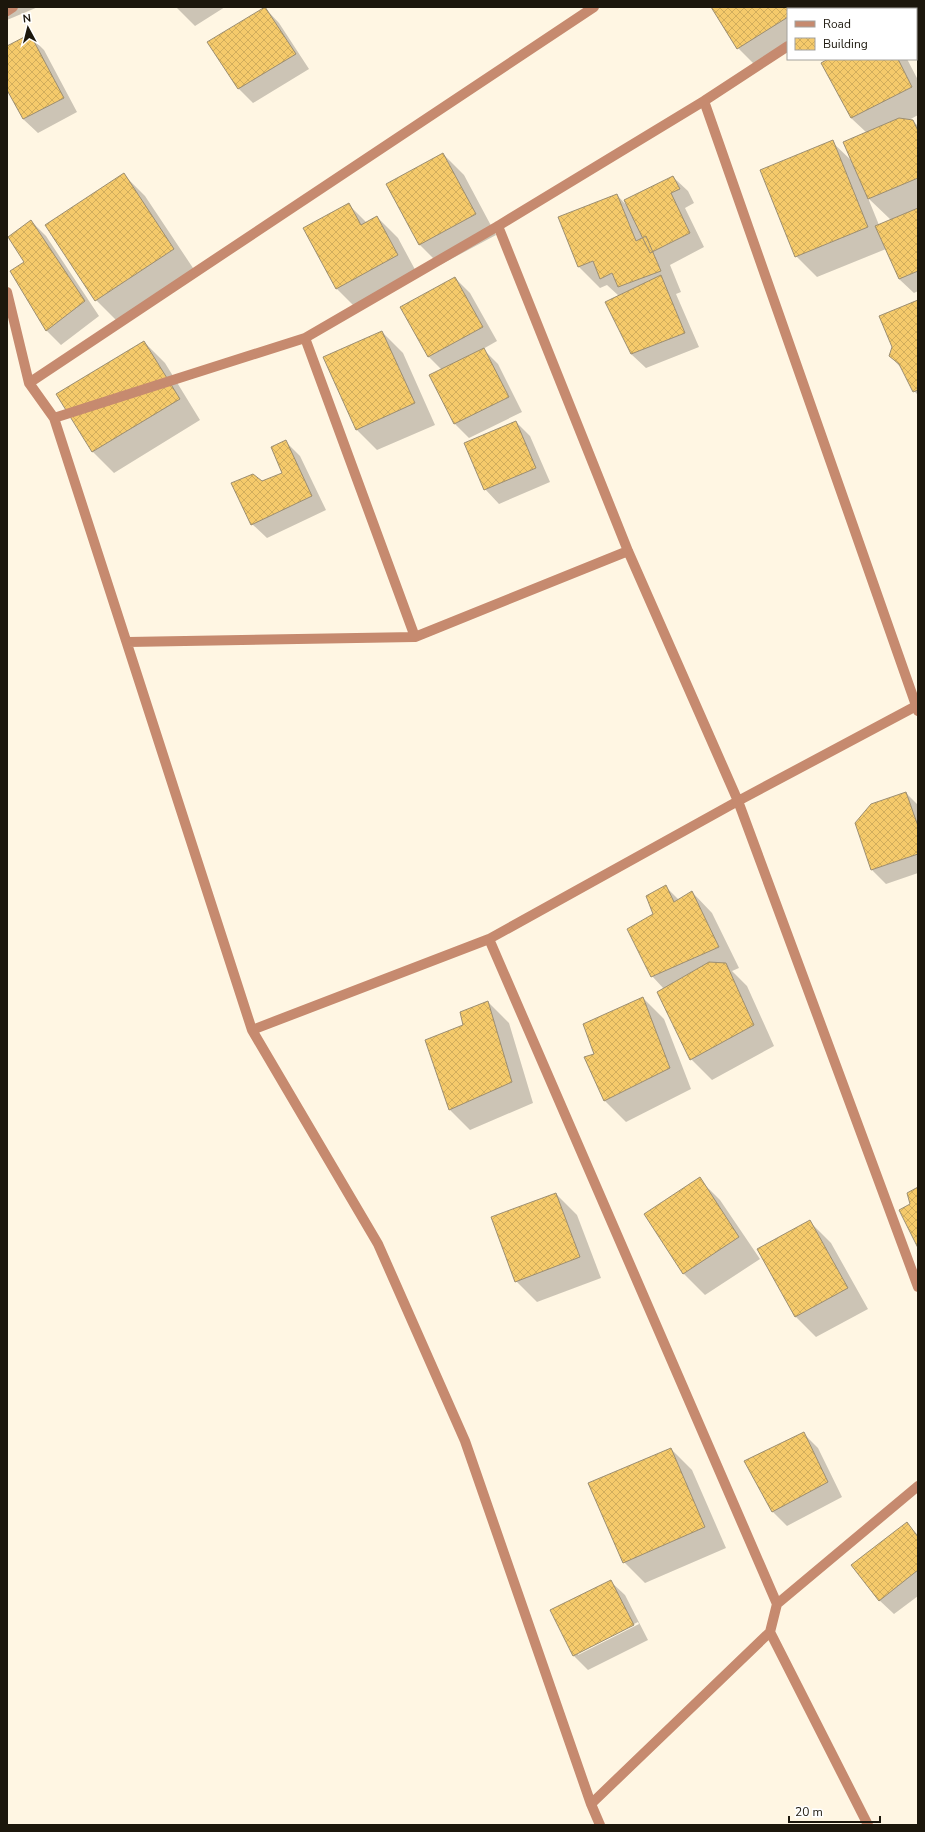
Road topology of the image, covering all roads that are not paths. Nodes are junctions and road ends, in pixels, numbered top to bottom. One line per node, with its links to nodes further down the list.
1 (13, 7): 3 (street)
2 (594, 7): 9 (street)
3 (7, 11)
4 (787, 47): 5 (street)
5 (704, 101): 6 (street); 14 (street)
6 (498, 226): 8 (street); 11 (street)
7 (7, 292): 9 (street)
8 (305, 338): 10 (street); 12 (street)
9 (29, 383): 10 (street)
10 (54, 418): 13 (street)
11 (628, 551): 12 (street); 15 (street)
12 (415, 637): 13 (street)
13 (128, 642): 17 (street)
14 (917, 707): 15 (street)
15 (738, 801): 16 (street); 18 (street)
16 (489, 939): 17 (street); 20 (street)
17 (252, 1030): 22 (street)
18 (918, 1287)
19 (918, 1486): 20 (street)
20 (777, 1604): 21 (street)
21 (770, 1632): 22 (street); 24 (street)
22 (591, 1804): 23 (street)
23 (600, 1825)
24 (868, 1825)

